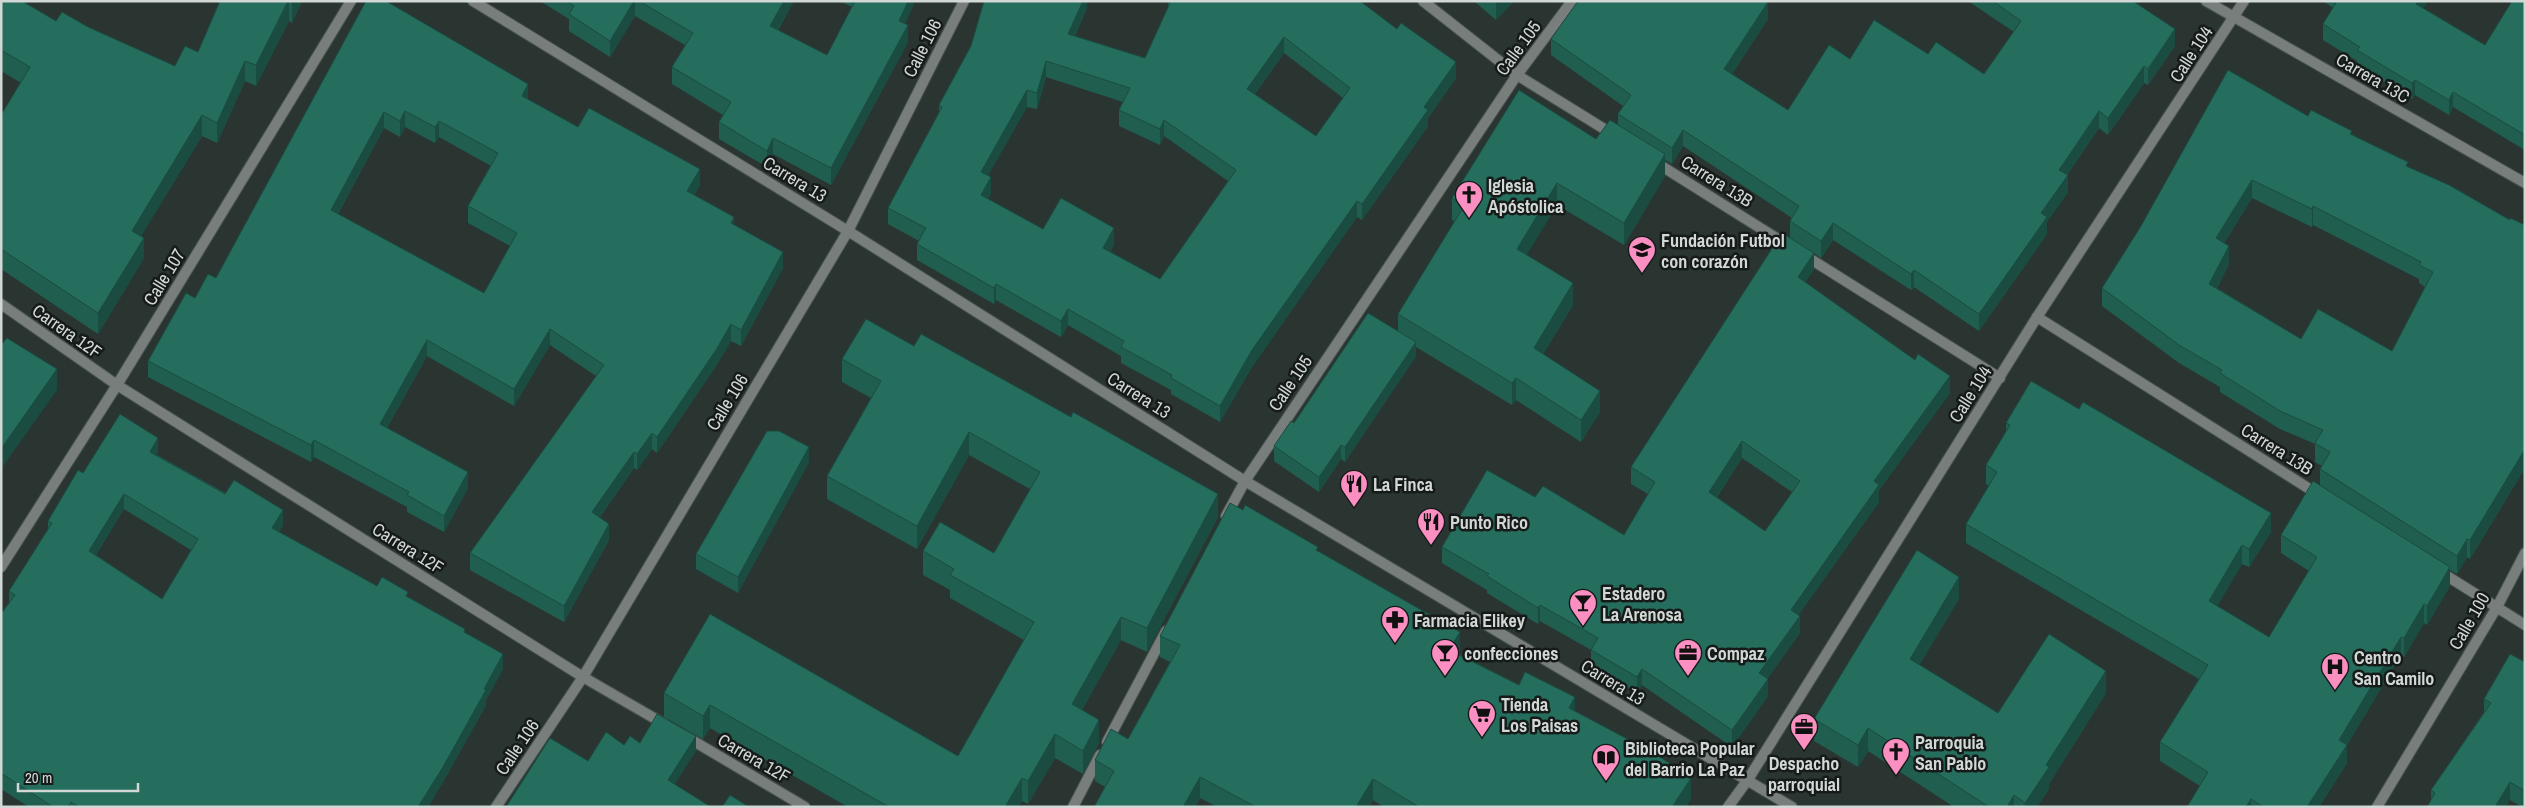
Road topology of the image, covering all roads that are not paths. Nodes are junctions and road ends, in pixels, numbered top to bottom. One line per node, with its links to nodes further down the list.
1 (351, 1): 17 (street, Calle 107)
2 (473, 1): 13 (street, Carrera 13)
3 (964, 1): 13 (street, Calle 106)
4 (1423, 1): 9 (street)
5 (1572, 1): 9 (street, Calle 105)
6 (2206, 1): 8 (street, Carrera 13C)
7 (2244, 1): 8 (street, Calle 104)
8 (2234, 18): 12 (street, Carrera 13C); 15 (street, Calle 104)
9 (1517, 75): 10 (street); 18 (street, Calle 105)
10 (1625, 143)
11 (1650, 158): 16 (street, Carrera 13B)
12 (2525, 183)
13 (848, 230): 18 (street, Carrera 13); 27 (street, Calle 106)
14 (1, 304): 17 (street, Carrera 12F)
15 (2037, 317): 16 (street, Calle 104); 19 (street, Carrera 13B)
16 (2000, 378): 28 (street, Calle 104)
17 (117, 385): 23 (street, Calle 107); 27 (street, Carrera 12F)
18 (1244, 481): 20 (street, Calle 105); 28 (street, Carrera 13)
19 (2330, 502)
20 (1221, 525)
21 (2525, 554): 24 (street, Calle 100)
22 (2430, 565): 24 (street)
23 (1, 567)
24 (2497, 607): 26 (street); 34 (street, Calle 100)
25 (1170, 622): 31 (street)
26 (2525, 624)
27 (583, 677): 29 (street, Calle 106); 30 (street, Carrera 12F)
28 (1747, 780): 32 (street, Calle 104); 33 (street, Carrera 13)
29 (496, 807)
30 (805, 807)
31 (1073, 807)
32 (1728, 807)
33 (1792, 807)
34 (2377, 807)

